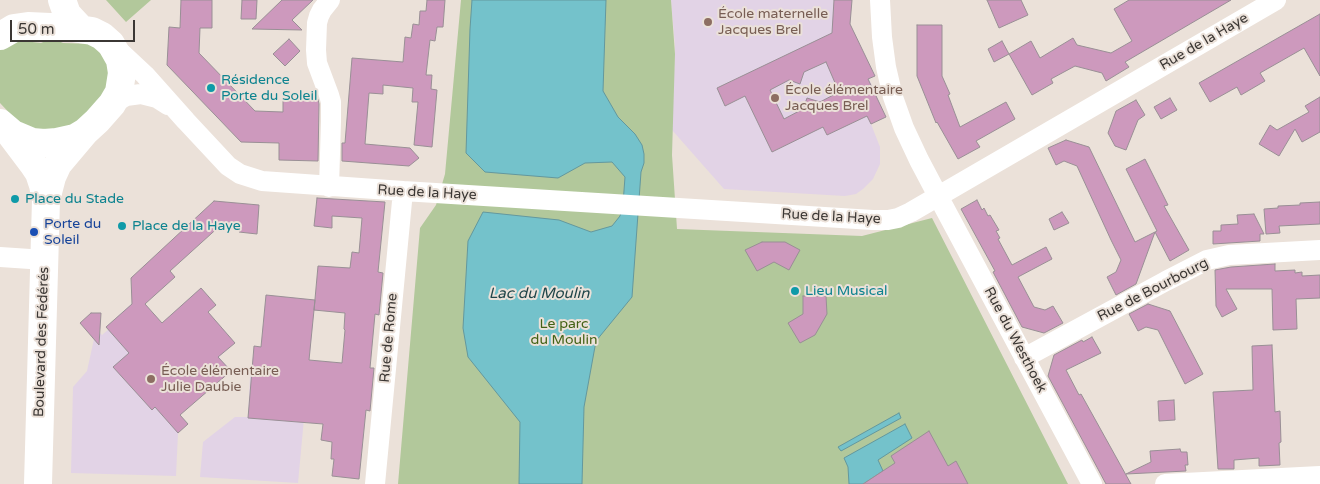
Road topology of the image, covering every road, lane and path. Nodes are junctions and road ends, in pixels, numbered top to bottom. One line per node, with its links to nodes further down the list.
1 (46, 0): 6 (street)
2 (62, 0): 7 (street)
3 (330, 0): 13 (street)
4 (880, 0): 15 (street, Rue du Westhoek)
5 (1270, 1): 15 (street, Rue de la Haye)
6 (12, 28): 7 (street)
7 (82, 29): 8 (street)
8 (111, 44): 9 (street); 10 (street)
9 (112, 104): 10 (street); 12 (street)
10 (176, 111): 13 (street)
11 (4, 127): 12 (street); 16 (street, Boulevard des Fédérés)
12 (85, 132): 16 (street, Boulevard des Fédérés)
13 (329, 187): 14 (street, Rue de la Haye)
14 (403, 191): 15 (street, Rue de la Haye); 23 (street, Rue de Rome)
15 (938, 196): 20 (street, Rue du Westhoek)
16 (46, 200): 19 (street, Boulevard des Fédérés)
17 (1320, 250): 20 (street, Rue de Bourbourg)
18 (0, 257): 19 (street)
19 (45, 260): 22 (street, Boulevard des Fédérés)
20 (1024, 358): 24 (street, Rue du Westhoek)
21 (1320, 476): 25 (street)
22 (38, 484)
23 (375, 484)
24 (1092, 484)
25 (1165, 484)

